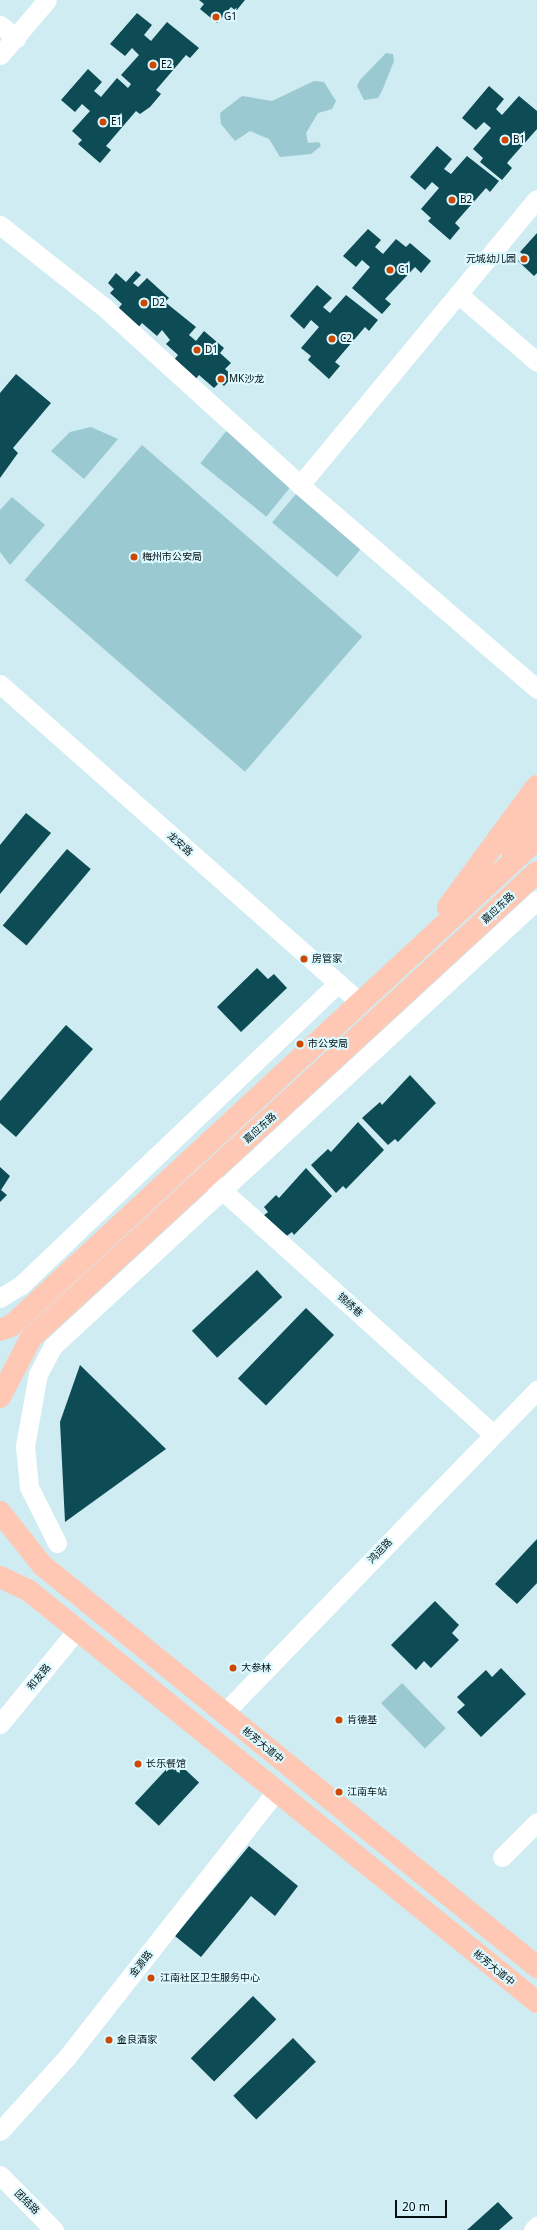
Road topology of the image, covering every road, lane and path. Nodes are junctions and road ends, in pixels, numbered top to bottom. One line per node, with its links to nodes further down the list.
1 (47, 0): 3 (street)
2 (0, 25): 3 (street)
3 (16, 38): 4 (street)
4 (0, 55)
5 (537, 199): 7 (street)
6 (0, 225): 9 (street)
7 (458, 294): 8 (street); 9 (street)
8 (537, 362)
9 (300, 485): 11 (street)
10 (0, 684): 19 (street, 龙安路)
11 (537, 689)
12 (537, 786): 18 (main road)
13 (537, 814): 16 (main road)
14 (537, 839): 16 (main road)
15 (537, 872): 21 (main road, 嘉应东路)
16 (491, 881): 18 (main road)
17 (537, 900): 21 (street)
18 (418, 947): 20 (main road)
19 (338, 984): 20 (street, 龙安路); 22 (street)
20 (360, 1003): 23 (main road)
21 (214, 1183): 25 (main road, 嘉应东路); 26 (street, 锦绣巷); 28 (street)
22 (0, 1298)
23 (0, 1330)
24 (537, 1390): 26 (street, 鸿运路)
25 (0, 1397)
26 (493, 1434): 31 (street, 鸿运路)
27 (0, 1512): 31 (main road, 彬芳大道中)
28 (57, 1543)
29 (0, 1577): 30 (main road, 彬芳大道中)
30 (77, 1630): 32 (street, 和友路); 33 (main road, 彬芳大道中)
31 (224, 1713): 36 (main road, 彬芳大道中)
32 (0, 1724)
33 (276, 1791): 37 (main road, 彬芳大道中); 38 (street, 金源路)
34 (537, 1822): 35 (street)
35 (502, 1857)
36 (537, 1967)
37 (537, 2002)
38 (0, 2131)
39 (0, 2175): 41 (street, 团结路)
40 (537, 2226): 42 (street)
41 (54, 2230)
42 (533, 2230)

